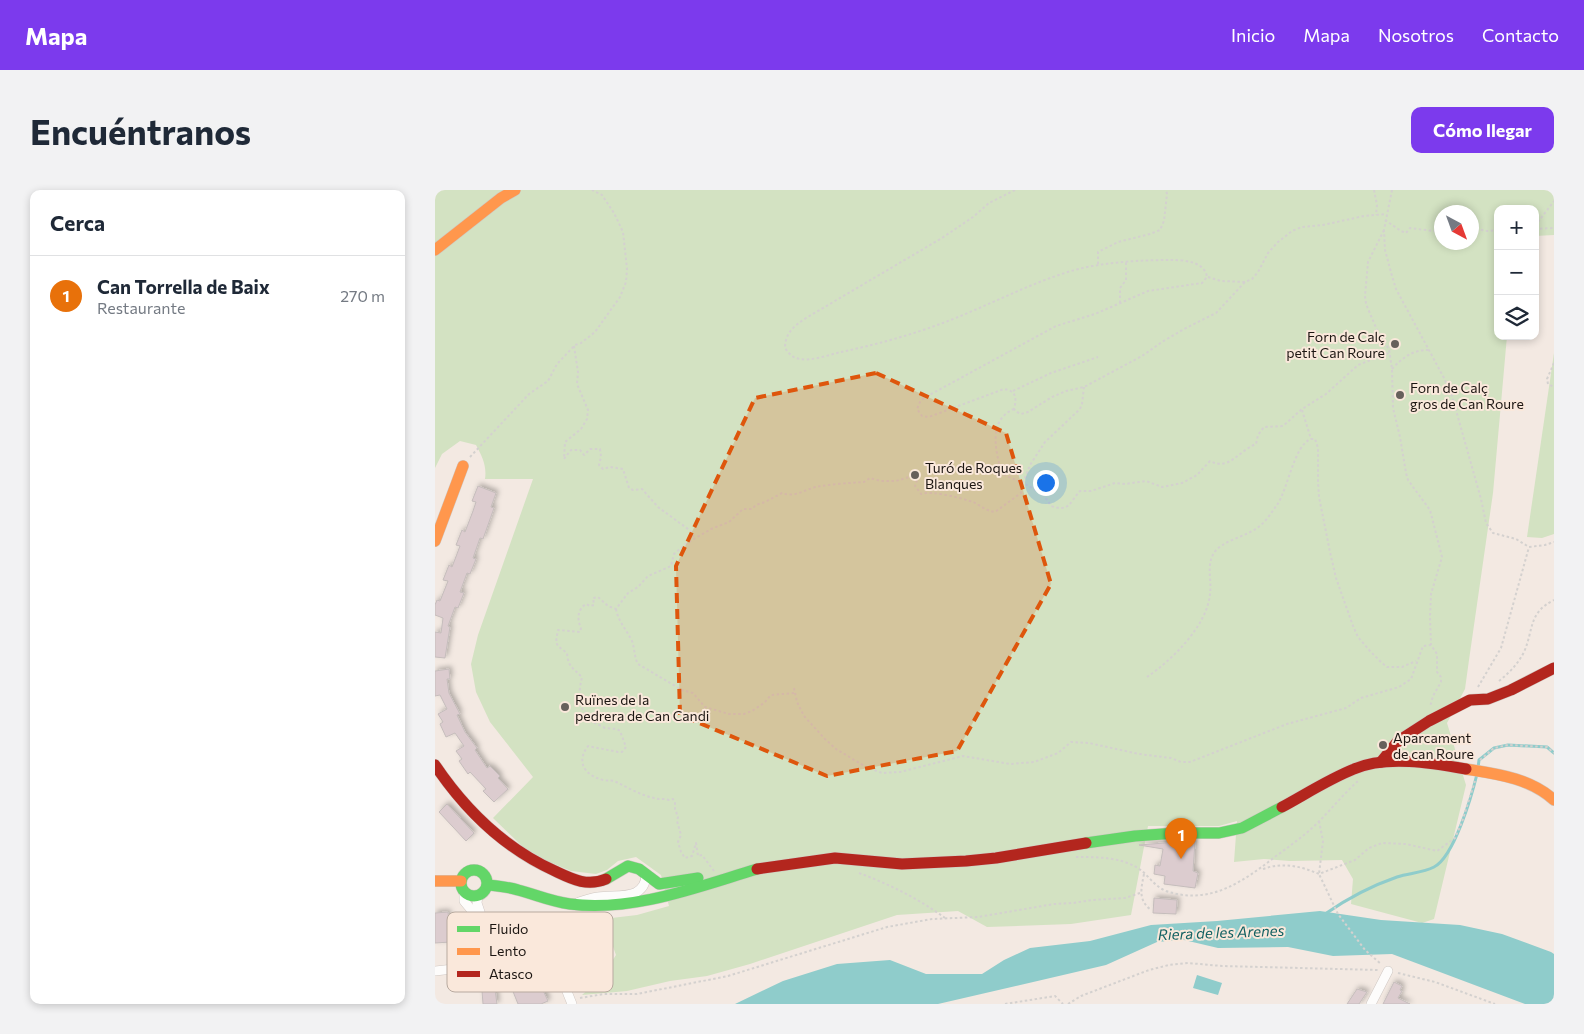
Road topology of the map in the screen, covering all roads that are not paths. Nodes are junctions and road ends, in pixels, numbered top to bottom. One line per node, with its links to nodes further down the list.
1 (515, 190): 2 (street)
2 (435, 250)
3 (463, 466): 4 (street)
4 (435, 541)
5 (1554, 668): 6 (street)
6 (1381, 762): 8 (street); 10 (street)
7 (435, 765): 9 (street)
8 (1554, 800)
9 (648, 877): 10 (street); 15 (street); 16 (street)
10 (731, 877): 15 (street)
11 (435, 881): 13 (street)
12 (488, 885): 13 (street); 14 (street); 16 (street)
13 (463, 886): 14 (street); 17 (street)
14 (478, 895): 18 (street)
15 (647, 900): 16 (street)
16 (569, 904)
17 (473, 912)
18 (480, 912)
19 (1389, 971): 20 (street)
20 (1371, 1004)

